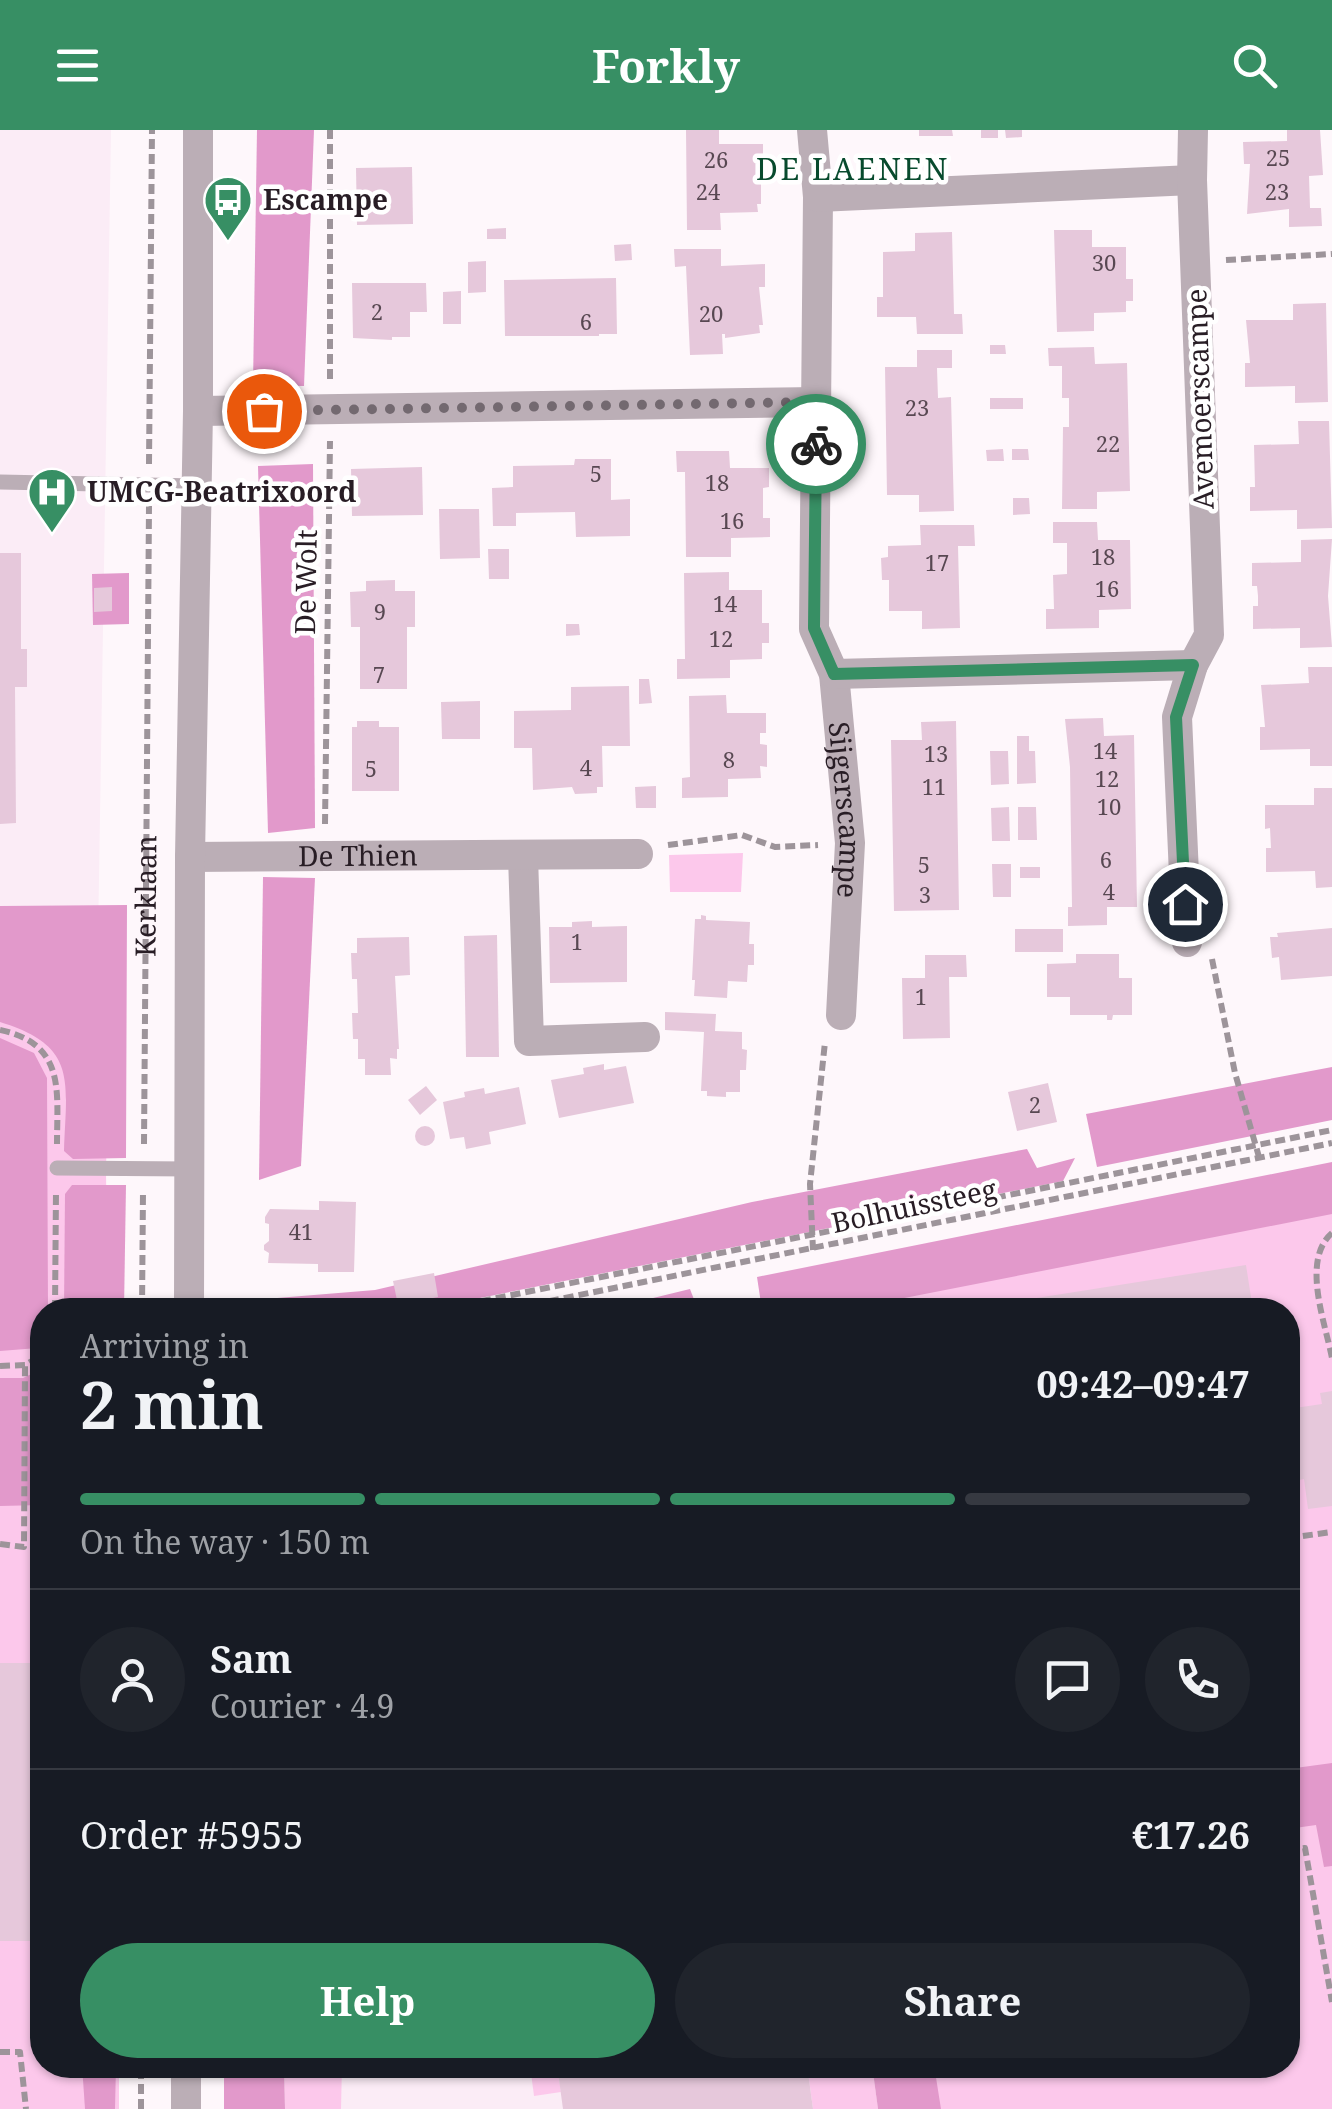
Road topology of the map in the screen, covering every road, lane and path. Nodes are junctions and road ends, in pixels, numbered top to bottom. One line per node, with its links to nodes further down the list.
1 (152, 130): 14 (path, Kerklaan)
2 (198, 130): 12 (street, Kerklaan)
3 (330, 130): 11 (path, De Wolt)
4 (812, 130): 7 (street, Sijgerscampe)
5 (1193, 130): 6 (street, Avemoerscampe)
6 (1192, 180): 7 (street); 9 (street, Avemoerscampe)
7 (818, 197): 10 (street, Sijgerscampe)
8 (1332, 254): 9 (path)
9 (1195, 262): 16 (street, Avemoerscampe)
10 (817, 402): 11 (street); 17 (street, Sijgerscampe)
11 (330, 410): 12 (street); 20 (path, De Wolt)
12 (198, 411): 15 (street, Kerklaan)
13 (0, 482): 14 (lane)
14 (149, 484): 15 (lane); 32 (path, Kerklaan)
15 (197, 486): 22 (street, Kerklaan)
16 (1193, 665): 17 (street); 23 (street, Avemoerscampe)
17 (834, 674): 18 (street, Sijgerscampe)
18 (850, 843): 19 (path); 24 (street, Sijgerscampe)
19 (638, 854): 21 (street, De Thien)
20 (325, 856): 21 (street, De Thien); 22 (street, De Thien)
21 (524, 856): 25 (street)
22 (190, 857): 31 (street, Kerklaan)
23 (1187, 942): 28 (path)
24 (840, 1015): 34 (path)
25 (645, 1037)
26 (1332, 1130): 28 (path)
27 (1332, 1143): 29 (path, Bolhuissteeg)
28 (1256, 1145): 29 (path); 34 (path)
29 (1259, 1158): 35 (path, Bolhuissteeg)
30 (57, 1168): 32 (lane)
31 (190, 1169): 32 (lane); 37 (street, Kerklaan)
32 (144, 1170): 36 (path, Kerklaan)
33 (1332, 1232): 40 (path)
34 (811, 1235): 35 (path); 38 (path)
35 (812, 1250): 39 (path, Bolhuissteeg)
36 (142, 1298)
37 (190, 1298)
38 (497, 1298)
39 (567, 1298)
40 (1332, 1358)
41 (30, 1362): 42 (path)
42 (25, 1365): 43 (path); 46 (path)
43 (0, 1366)
44 (1332, 1532): 45 (path)
45 (1300, 1536)
46 (0, 1544)
47 (1300, 1849): 48 (path)
48 (1332, 2002)
49 (0, 2052): 52 (path)
50 (140, 2078): 53 (path)
51 (186, 2078): 54 (street)
52 (26, 2109)
53 (140, 2109)
54 (186, 2109)

